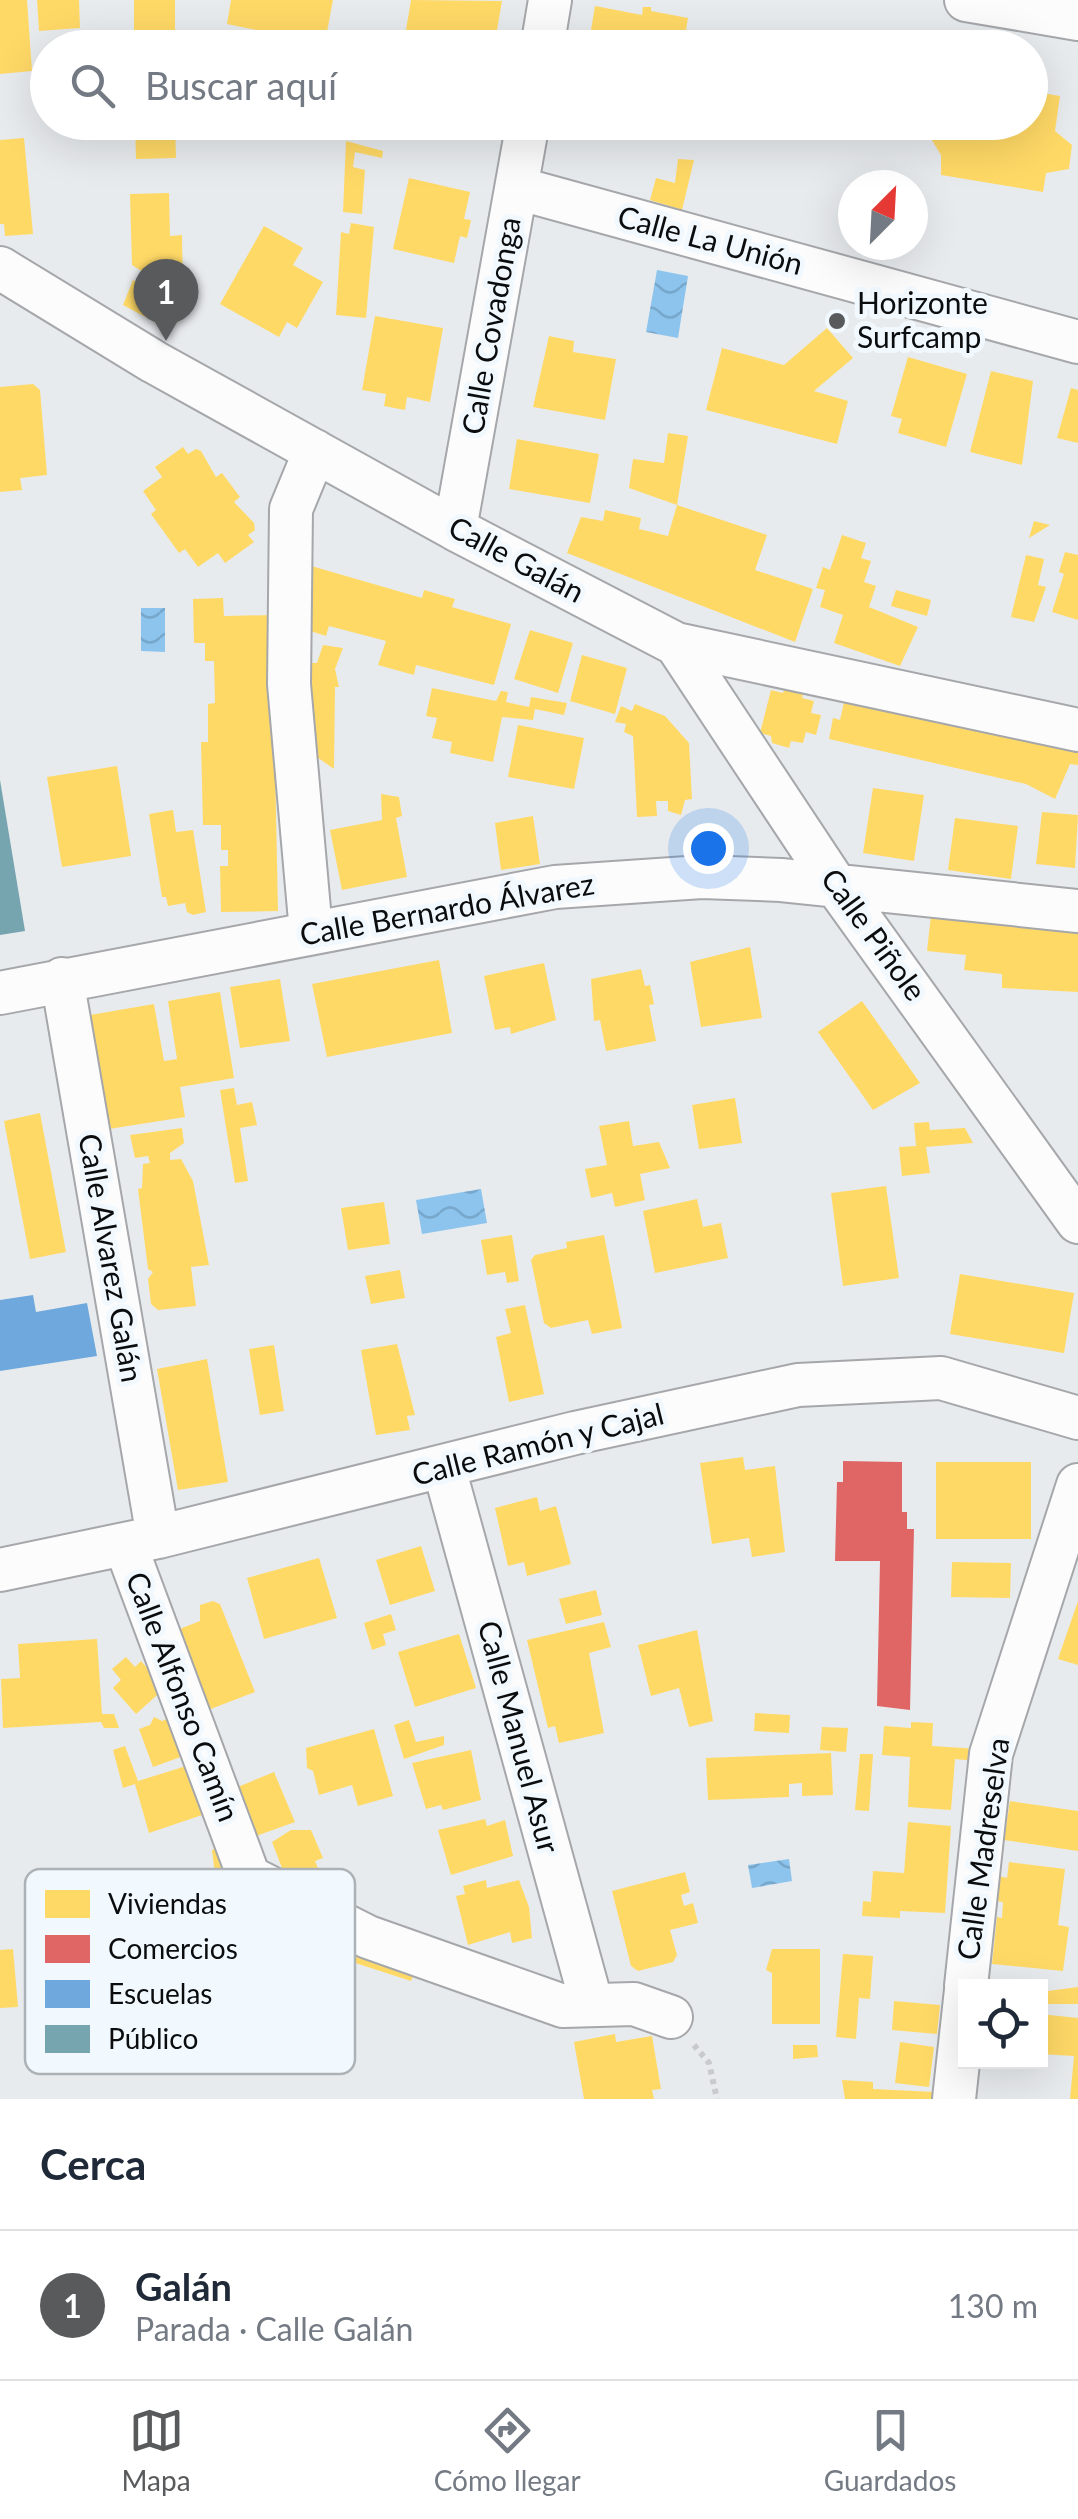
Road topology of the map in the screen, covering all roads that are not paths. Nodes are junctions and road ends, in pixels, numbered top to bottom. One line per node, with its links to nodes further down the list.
1 (550, 0): 4 (street)
2 (966, 0): 3 (street)
3 (1078, 19)
4 (545, 30)
5 (525, 140): 6 (street, Calle Covadonga)
6 (516, 188): 8 (street, Calle La Unión); 10 (street, Calle Covadonga)
7 (0, 268): 9 (street, Calle Galán)
8 (1078, 342)
9 (315, 451): 10 (street, Calle Galán); 15 (street)
10 (455, 529): 11 (street, Calle Galán)
11 (676, 644): 12 (street, Calle Galán); 13 (street, Calle Piñole)
12 (1078, 730)
13 (835, 884): 14 (street, Calle Bernardo Álvarez); 15 (street, Calle Bernardo Álvarez); 18 (street, Calle Piñole)
14 (1078, 911)
15 (311, 932): 16 (street, Calle Bernardo Álvarez)
16 (62, 979): 17 (street, Calle Bernardo Álvarez); 22 (street, Calle Alvarez Galán)
17 (0, 993)
18 (1078, 1222)
19 (1078, 1418): 20 (street, Calle Ramón y Cajal)
20 (444, 1468): 22 (street, Calle Ramón y Cajal); 27 (street, Calle Manuel Asur)
21 (1078, 1484): 26 (street, Calle Madreselva)
22 (141, 1541): 23 (street, Calle Ramón y Cajal); 24 (street, Calle Alfonso Camín)
23 (0, 1570)
24 (247, 1869)
25 (355, 1930): 27 (street, Calle Alfonso Camín)
26 (967, 1979)
27 (592, 2005): 28 (street, Calle Alfonso Camín)
28 (671, 2017)
29 (958, 2062): 30 (street, Calle Madreselva)
30 (954, 2099)

